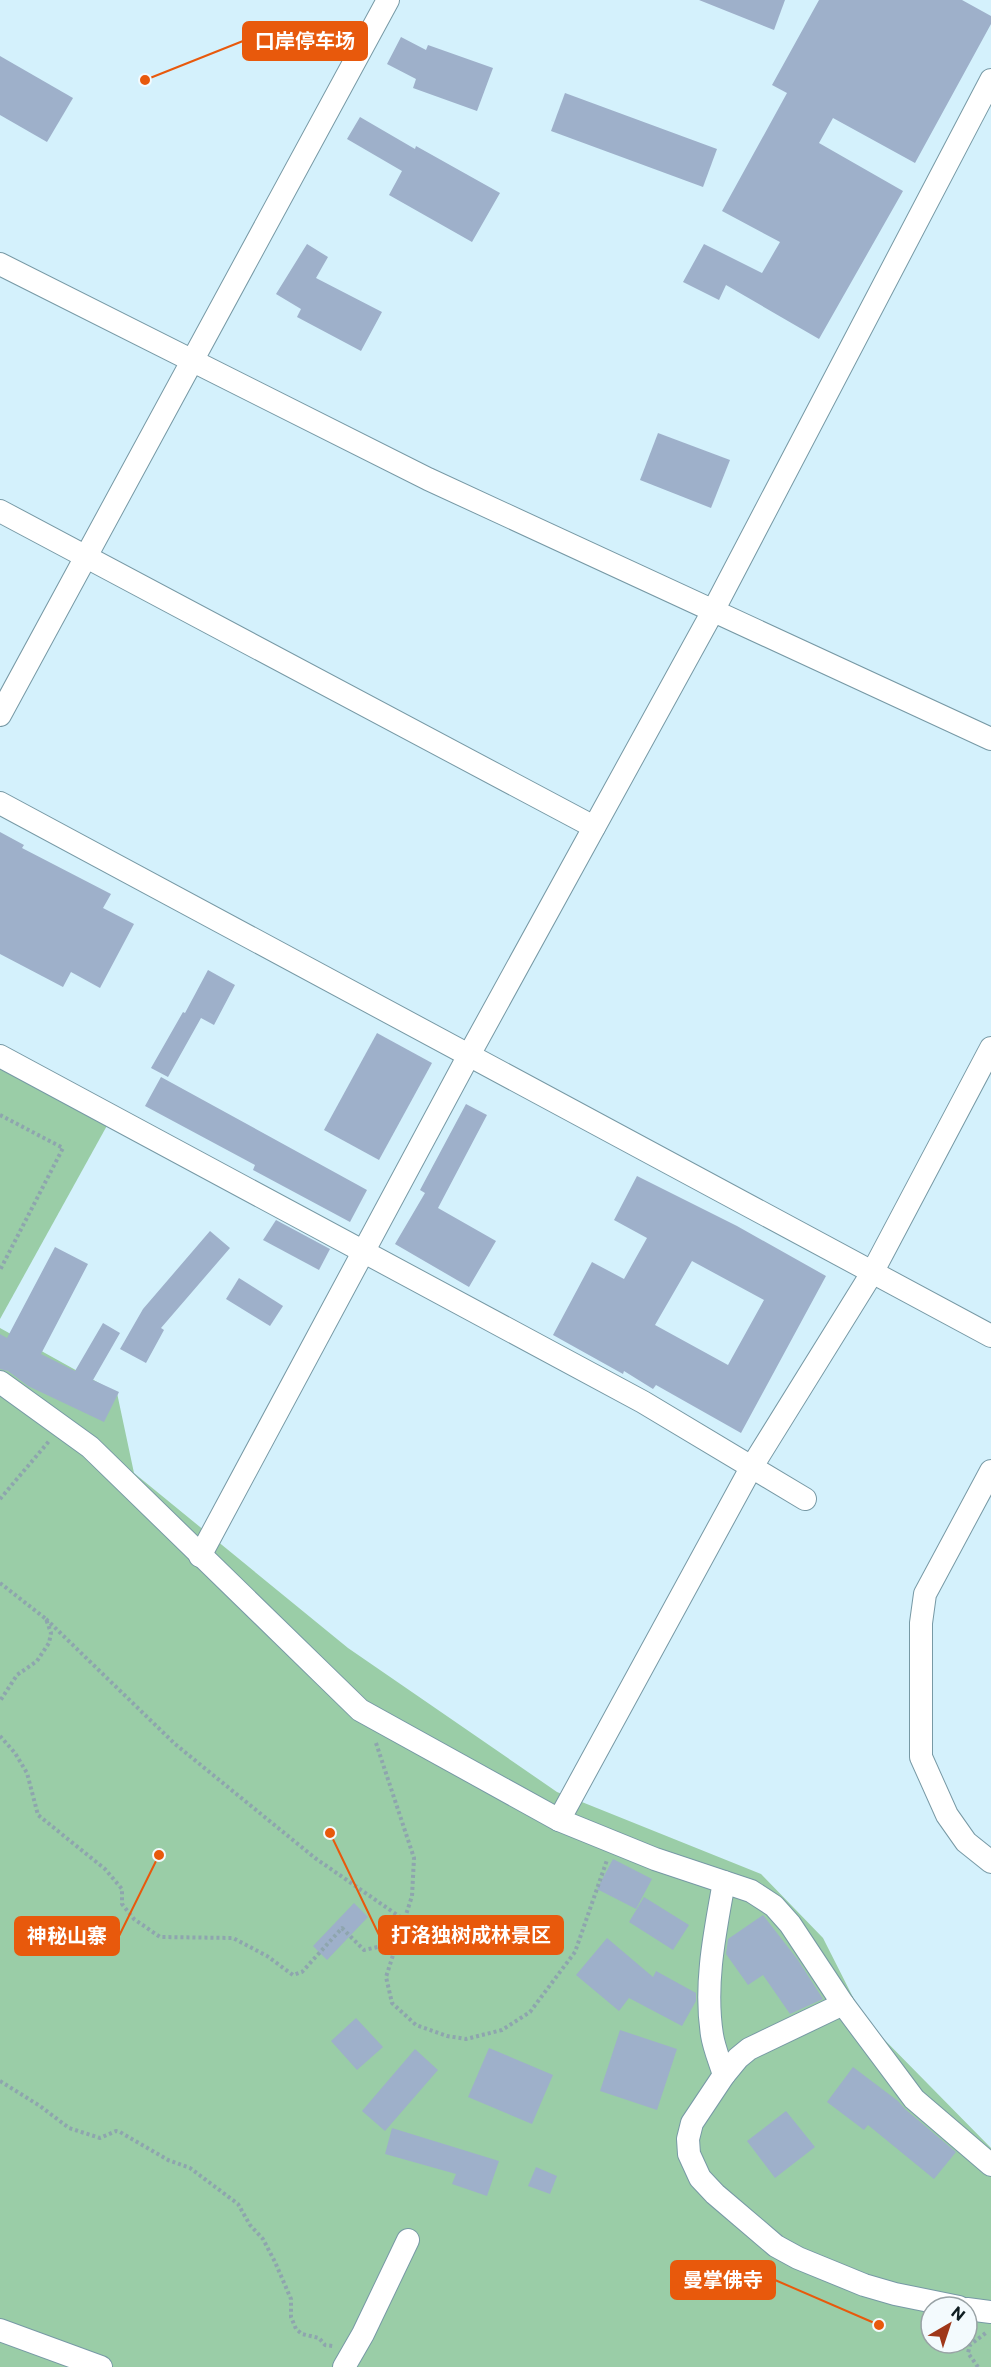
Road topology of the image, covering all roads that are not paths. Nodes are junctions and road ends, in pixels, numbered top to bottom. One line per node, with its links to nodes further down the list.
1 (388, 0): 4 (street)
2 (991, 80): 7 (street)
3 (0, 264): 4 (street)
4 (192, 360): 6 (street); 7 (street)
5 (0, 511): 6 (street)
6 (85, 558): 8 (street); 11 (street)
7 (713, 611): 9 (street); 11 (street)
8 (0, 715)
9 (991, 739)
10 (0, 803): 13 (street)
11 (594, 827): 13 (street)
12 (991, 1048): 16 (street)
13 (469, 1055): 15 (street); 16 (street)
14 (0, 1056): 15 (street)
15 (363, 1251): 19 (street); 22 (street)
16 (872, 1272): 17 (street); 19 (street)
17 (991, 1336)
18 (0, 1382): 22 (street)
19 (751, 1468): 21 (street); 23 (street)
20 (991, 1471): 24 (street)
21 (806, 1499)
22 (200, 1556): 23 (street)
23 (559, 1820): 25 (street)
24 (991, 1862)
25 (724, 1882): 26 (street); 27 (street)
26 (843, 2004): 27 (street); 28 (street)
27 (724, 2075): 30 (street)
28 (991, 2165)
29 (408, 2240): 33 (street)
30 (919, 2298)
31 (0, 2330): 32 (street)
32 (101, 2367)
33 (344, 2367)

